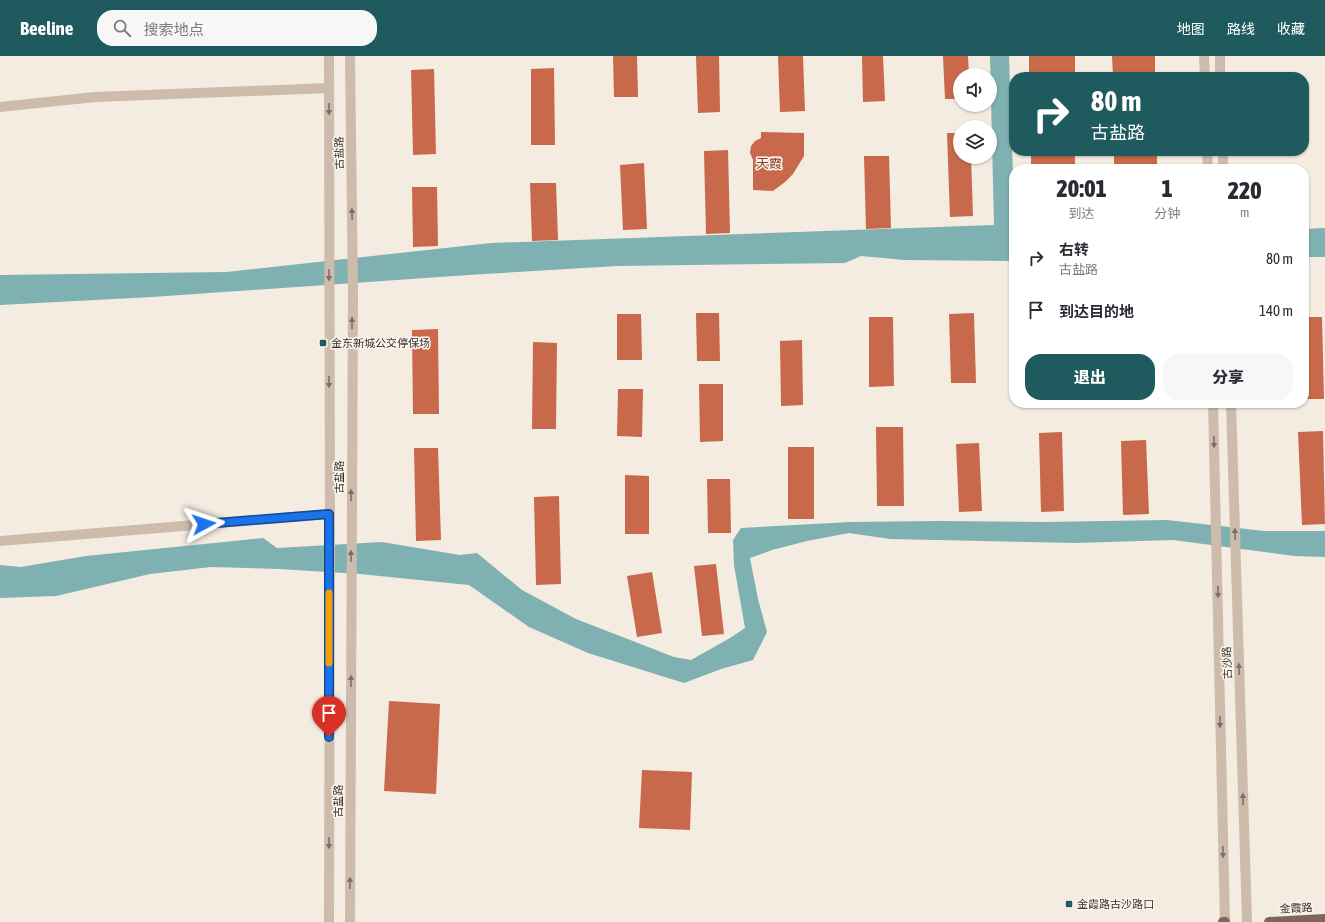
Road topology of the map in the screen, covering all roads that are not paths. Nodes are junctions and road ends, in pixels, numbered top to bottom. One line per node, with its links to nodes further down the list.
1 (329, 56): 7 (street, 古盐路)
2 (350, 56): 15 (street, 古盐路, one-way to 2)
3 (1204, 56): 5 (street)
4 (1220, 56): 6 (street)
5 (1205, 72)
6 (1220, 72)
7 (329, 88): 8 (street); 11 (street, 古盐路, one-way to 11)
8 (0, 107)
9 (1213, 408): 16 (street, 古沙路, one-way to 16)
10 (1230, 408): 17 (street, 古沙路, one-way to 10)
11 (329, 514): 12 (street); 14 (street, 古盐路, one-way to 14)
12 (0, 541)
13 (1325, 919): 18 (main road, 金霞路)
14 (329, 922)
15 (350, 922)
16 (1224, 922)
17 (1247, 922)
18 (1269, 922)

